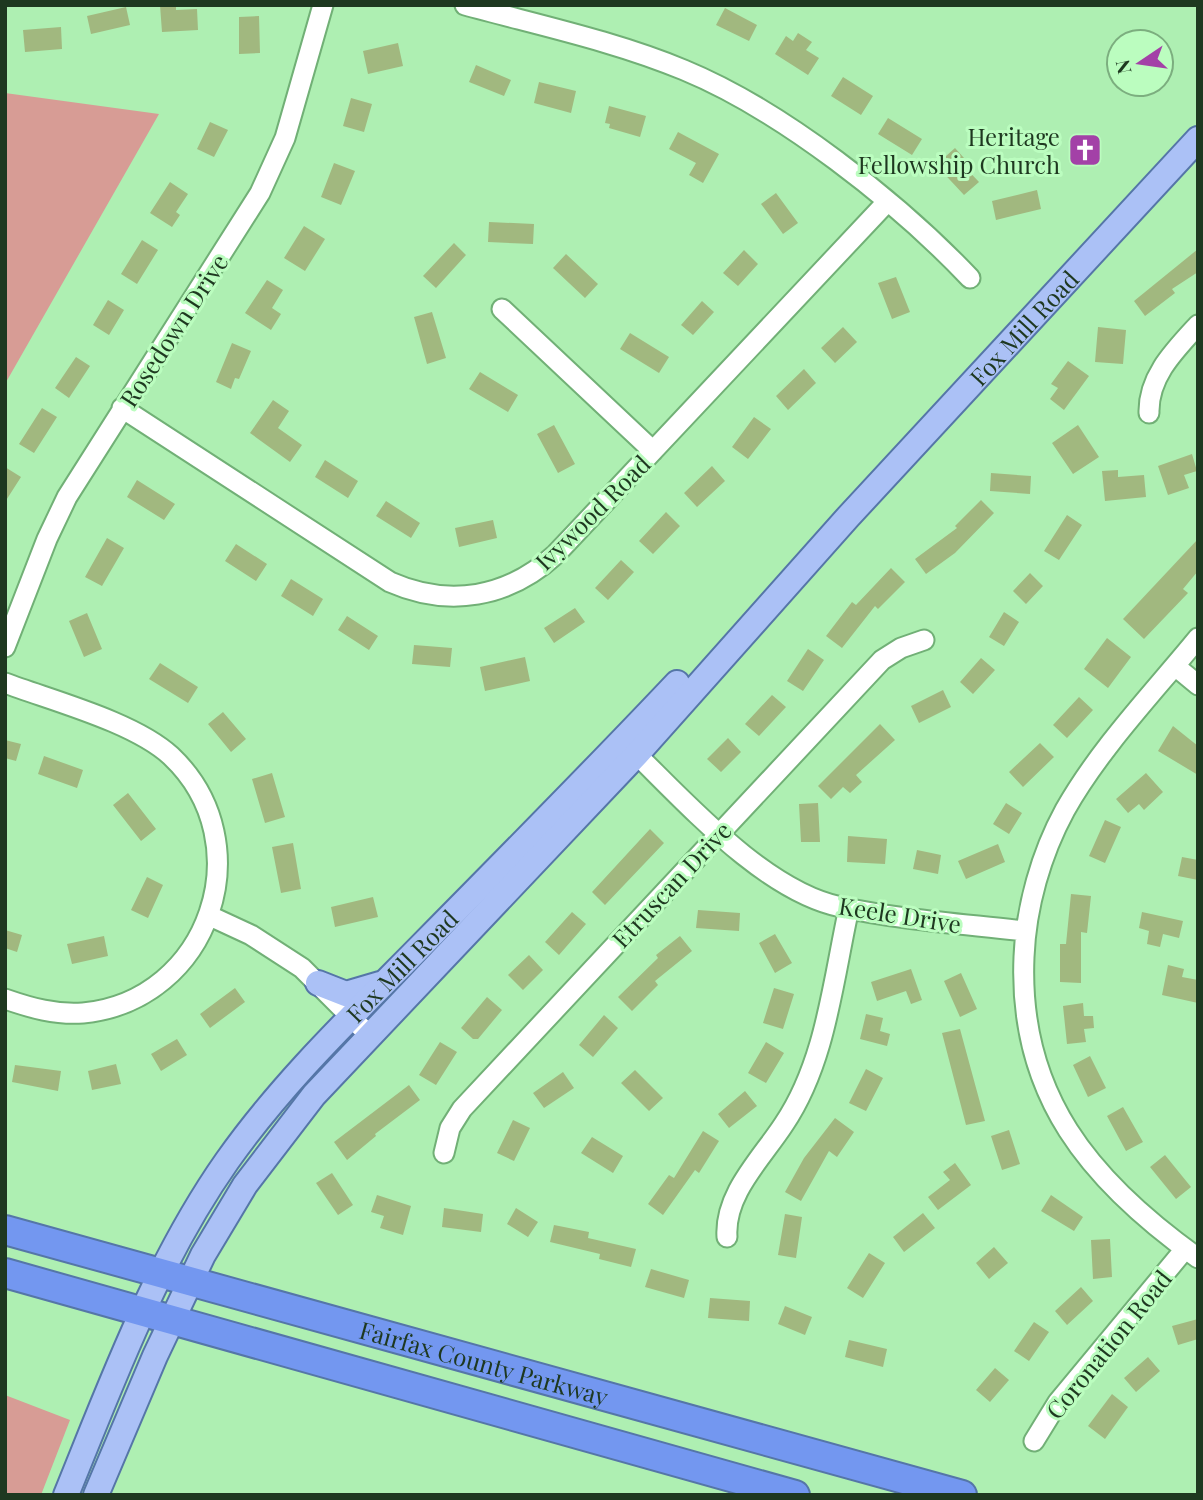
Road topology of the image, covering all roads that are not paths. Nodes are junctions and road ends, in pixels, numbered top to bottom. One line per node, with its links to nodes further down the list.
1 (323, 5): 8 (street, Rosedown Drive)
2 (465, 5): 4 (street)
3 (1198, 139): 17 (main road, Fox Mill Road)
4 (887, 202): 5 (street); 10 (street, Ivywood Road)
5 (970, 278)
6 (502, 309): 10 (street)
7 (1198, 326): 9 (street)
8 (122, 408): 10 (street, Ivywood Road); 13 (street, Rosedown Drive)
9 (1149, 413)
10 (653, 451)
11 (1198, 638): 14 (street)
12 (925, 640): 18 (street, Etruscan Drive)
13 (5, 647)
14 (1175, 666): 16 (street); 21 (street)
15 (5, 683): 20 (street)
16 (1198, 685)
17 (630, 748): 18 (street, Keele Drive); 22 (main road, Fox Mill Road); 26 (main road, Fox Mill Road)
18 (720, 832): 19 (street, Keele Drive); 27 (street, Etruscan Drive)
19 (849, 908): 21 (street, Keele Drive); 29 (street)
20 (210, 916): 23 (street); 24 (street)
21 (1025, 931): 30 (street)
22 (387, 981): 23 (main road); 25 (main road, Fox Mill Road)
23 (318, 983): 25 (street)
24 (5, 999)
25 (351, 1017): 26 (street); 32 (main road, Fox Mill Road)
26 (371, 1037): 32 (main road, Fox Mill Road)
27 (443, 1153)
28 (5, 1230): 32 (highway, Fairfax County Parkway)
29 (727, 1237)
30 (1191, 1253): 35 (street, Coronation Road)
31 (5, 1273): 33 (highway, Fairfax County Parkway)
32 (176, 1277): 33 (main road, Fox Mill Road); 34 (main road, Fox Mill Road); 39 (highway, Fairfax County Parkway)
33 (144, 1312): 34 (highway, Fairfax County Parkway); 36 (main road, Fox Mill Road)
34 (171, 1320): 37 (main road, Fox Mill Road); 38 (highway, Fairfax County Parkway)
35 (1034, 1441)
36 (66, 1495)
37 (96, 1495)
38 (795, 1495)
39 (962, 1495)

